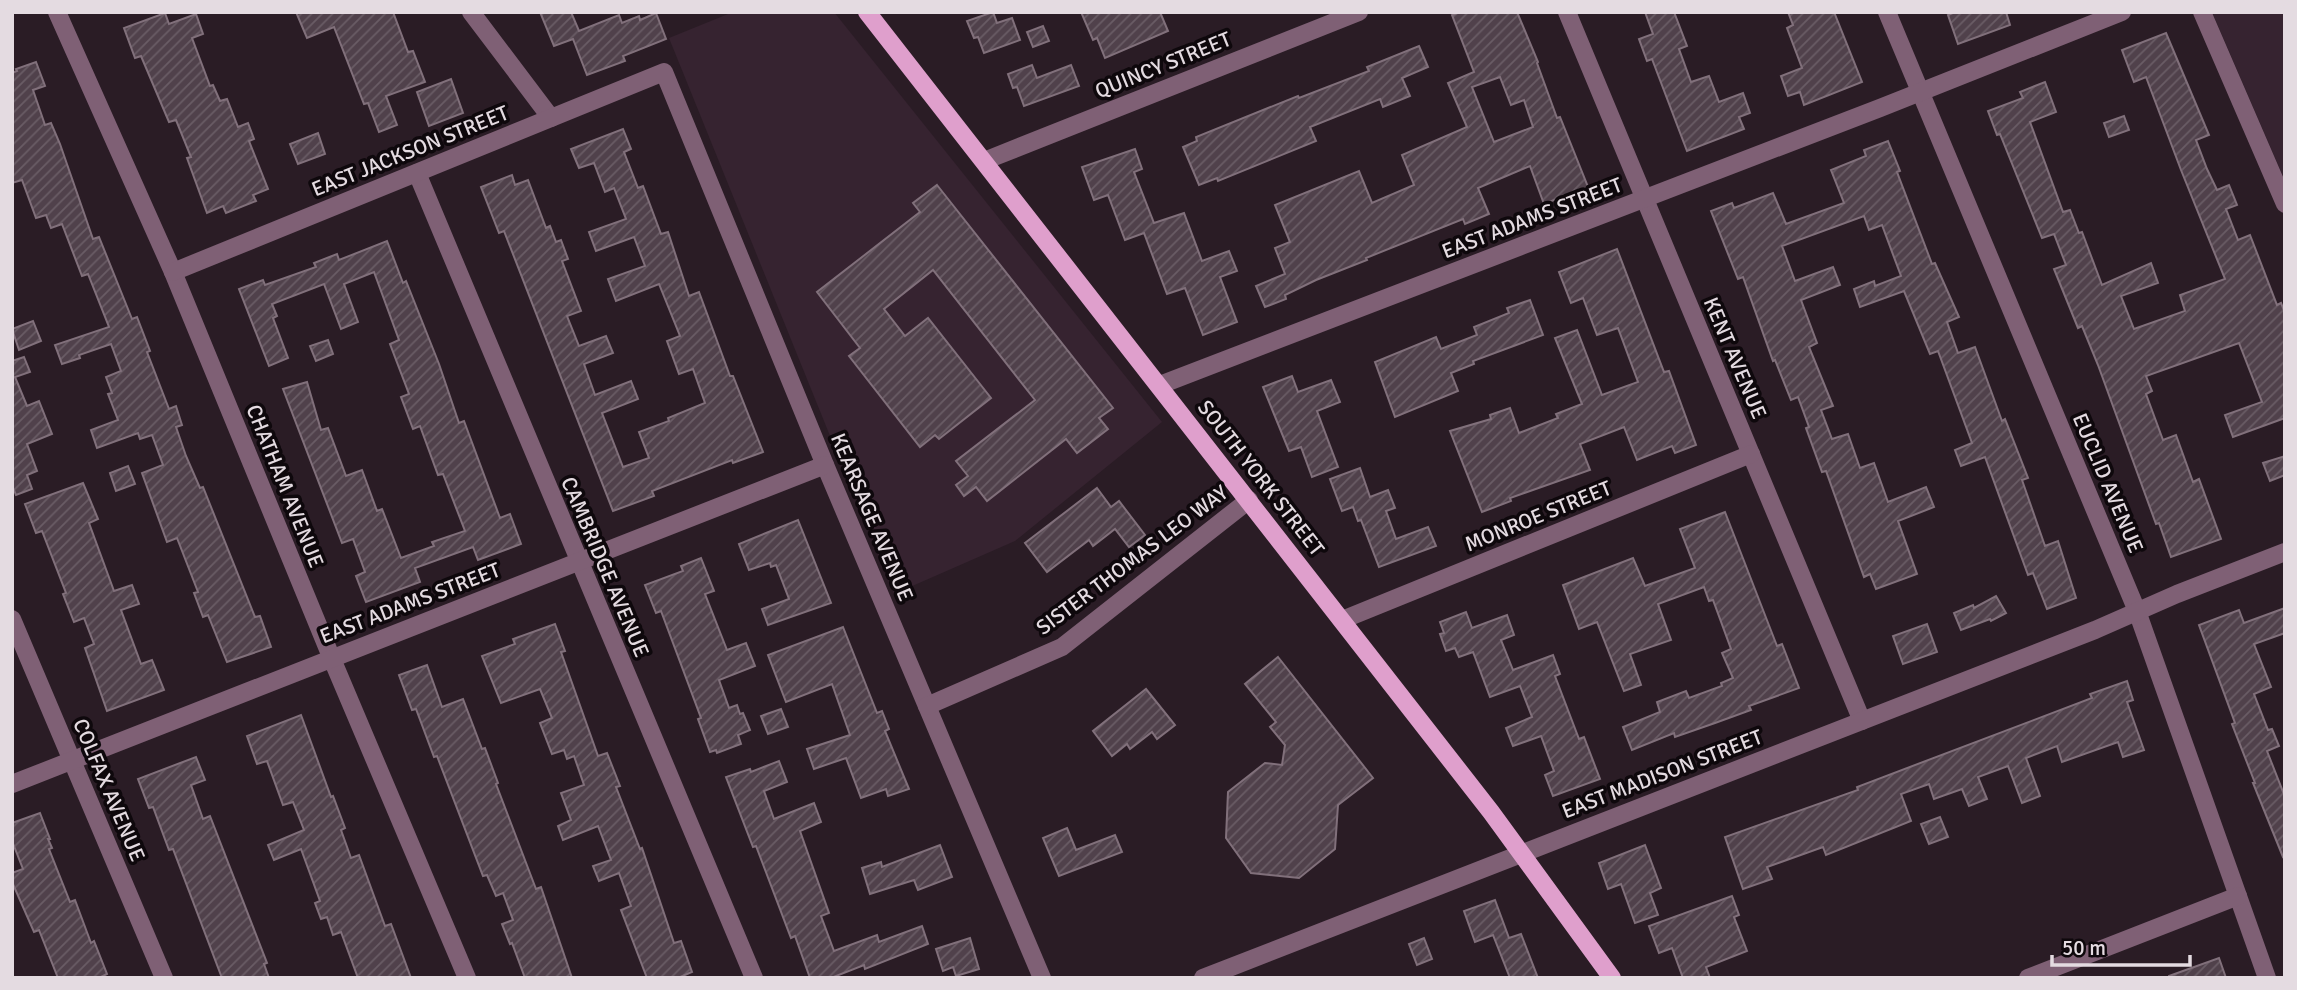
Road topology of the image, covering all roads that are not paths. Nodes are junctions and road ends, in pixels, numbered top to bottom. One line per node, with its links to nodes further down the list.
1 (57, 12): 16 (street, CHATHAM AVENUE)
2 (471, 12): 11 (street)
3 (867, 12): 12 (main road, SOUTH YORK STREET)
4 (1359, 12): 12 (street, QUINCY STREET)
5 (1567, 12): 15 (street, KENT AVENUE)
6 (1887, 12): 10 (street, EUCLID AVENUE)
7 (2122, 12): 10 (street, EAST ADAMS STREET)
8 (2202, 12): 14 (street)
9 (664, 72): 11 (street, EAST JACKSON STREET); 19 (street, KEARSAGE AVENUE)
10 (1920, 92): 15 (street, EAST ADAMS STREET); 23 (street, EUCLID AVENUE)
11 (551, 118): 13 (street, EAST JACKSON STREET)
12 (984, 161): 17 (main road, SOUTH YORK STREET)
13 (417, 173): 16 (street, EAST JACKSON STREET); 22 (street, CAMBRIDGE AVENUE)
14 (2282, 191)
15 (1645, 199): 17 (street, EAST ADAMS STREET); 18 (street, KENT AVENUE)
16 (173, 272): 26 (street, CHATHAM AVENUE)
17 (1160, 386): 20 (main road, SOUTH YORK STREET)
18 (1751, 454): 25 (street, MONROE STREET); 28 (street, KENT AVENUE)
19 (825, 465): 22 (street, EAST ADAMS STREET); 27 (street, KEARSAGE AVENUE)
20 (1249, 500): 25 (main road, SOUTH YORK STREET); 27 (street, SISTER THOMAS LEO WAY)
21 (2285, 552): 23 (street, EAST MADISON STREET)
22 (578, 562): 26 (street, EAST ADAMS STREET); 35 (street, CAMBRIDGE AVENUE)
23 (2137, 611): 28 (street, EAST MADISON STREET); 32 (street, EUCLID AVENUE)
24 (12, 619): 29 (street, COLFAX AVENUE)
25 (1342, 620): 31 (main road, SOUTH YORK STREET)
26 (332, 659): 29 (street, EAST ADAMS STREET); 34 (street, CHATHAM AVENUE)
27 (927, 706): 36 (street, KEARSAGE AVENUE)
28 (1862, 721): 31 (street, EAST MADISON STREET)
29 (72, 761): 30 (street, EAST ADAMS STREET); 33 (street, COLFAX AVENUE)
30 (12, 784)
31 (1521, 854): 37 (street, EAST MADISON STREET); 38 (main road, SOUTH YORK STREET)
32 (2238, 896): 39 (street); 40 (street, EUCLID AVENUE)
33 (164, 978)
34 (467, 978)
35 (754, 978)
36 (1042, 978)
37 (1203, 978)
38 (1612, 978)
39 (2028, 978)
40 (2267, 978)

